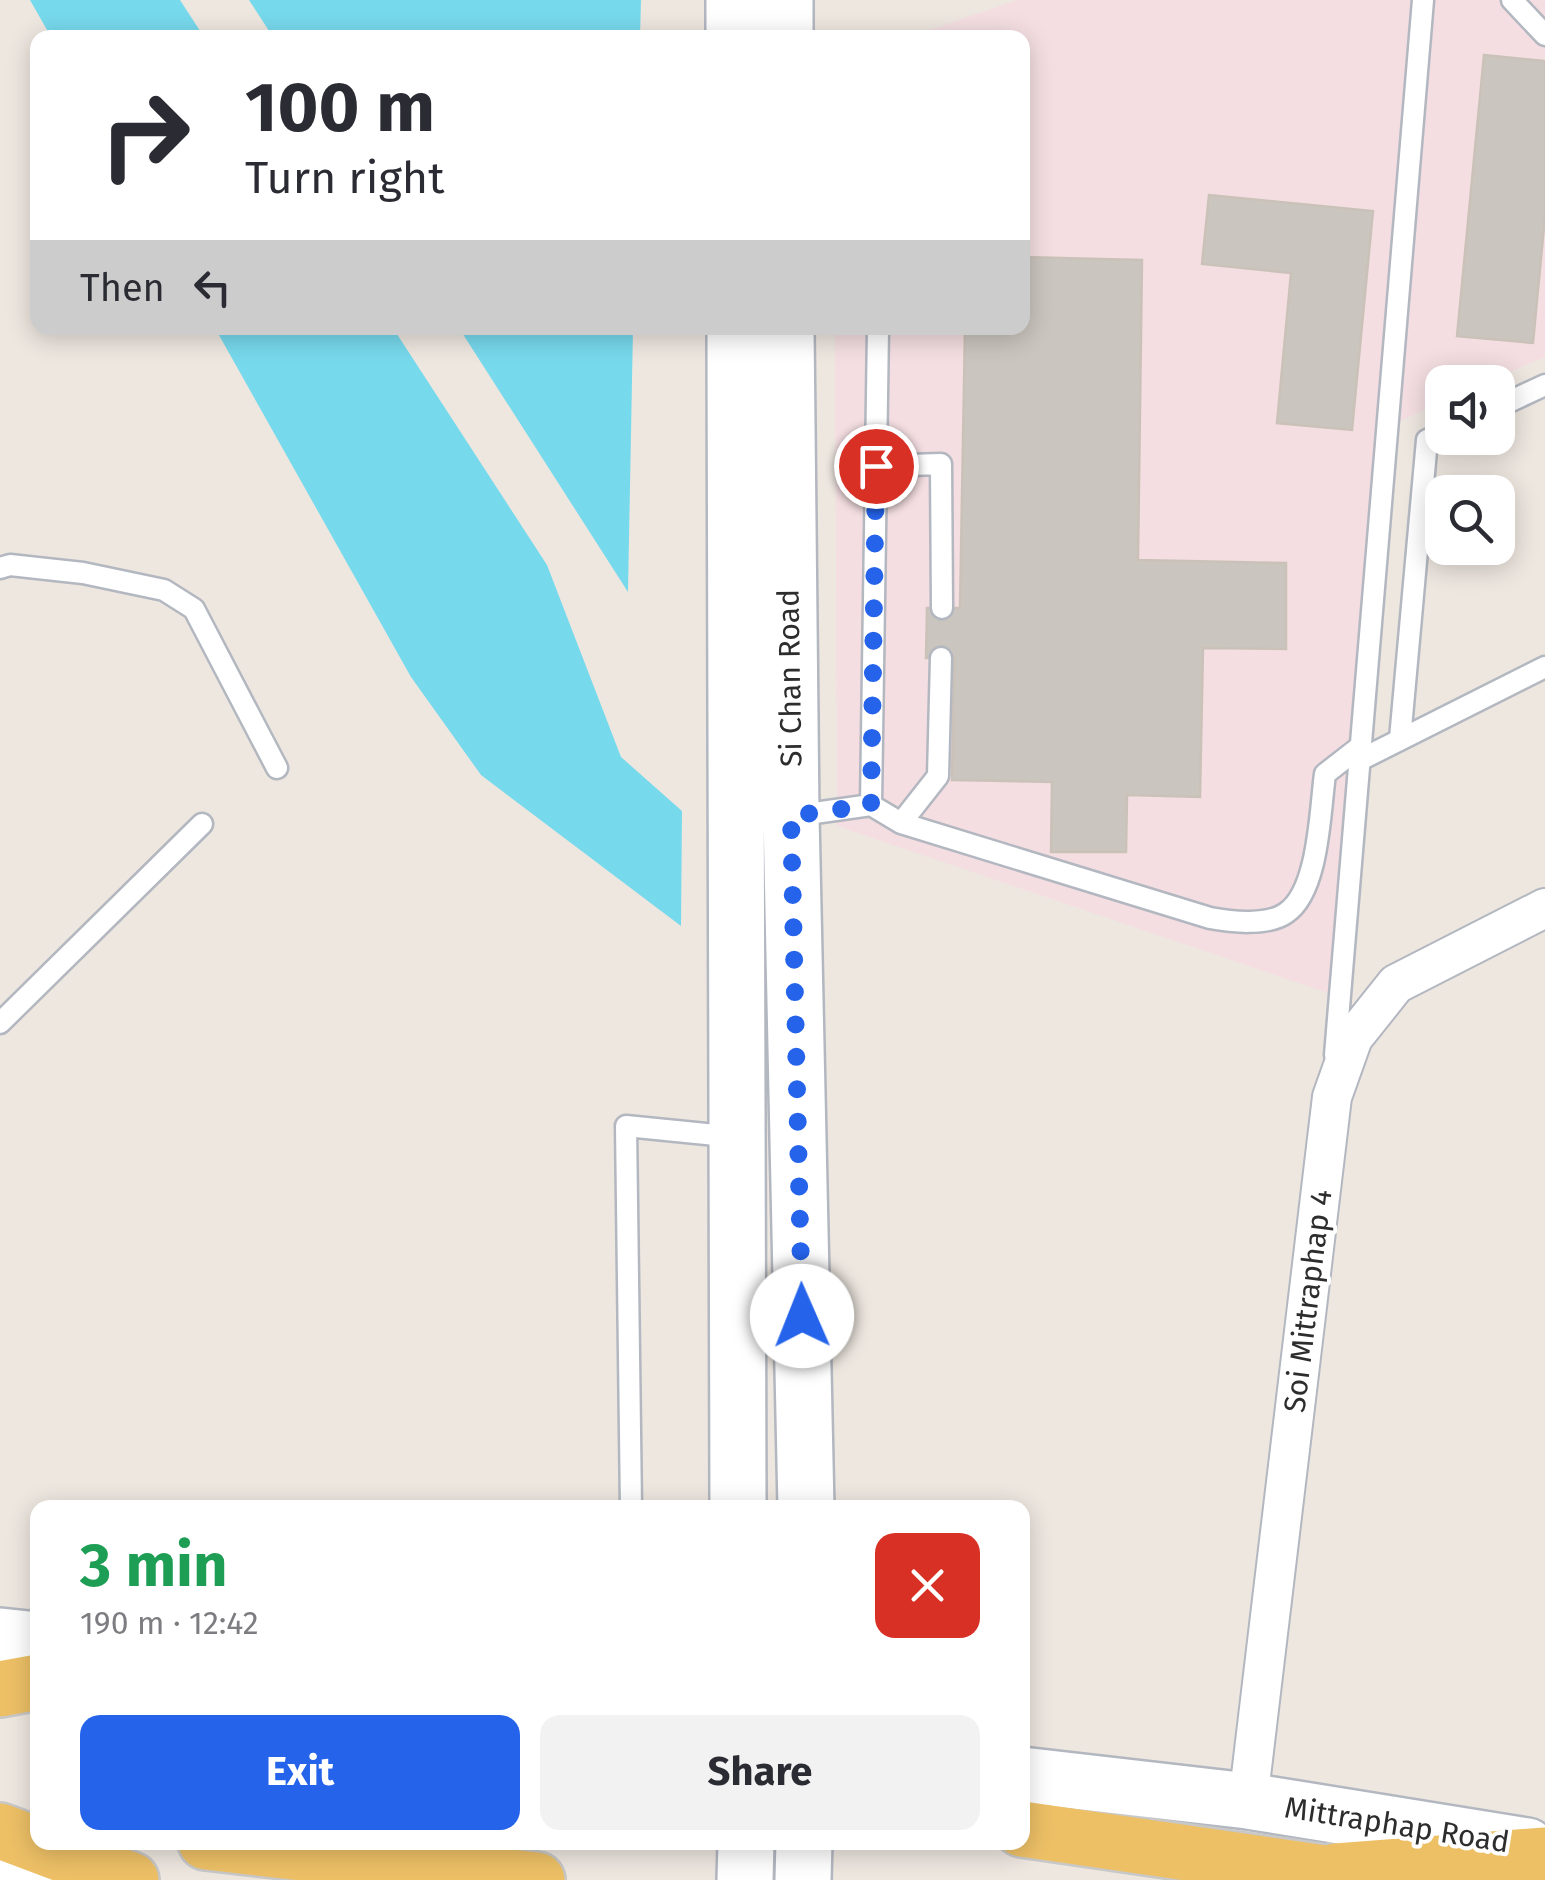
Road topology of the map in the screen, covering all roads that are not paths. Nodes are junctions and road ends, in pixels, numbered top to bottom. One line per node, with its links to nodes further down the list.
1 (734, 0): 5 (main road)
2 (785, 0): 6 (main road)
3 (1422, 0): 20 (lane)
4 (1512, 0): 7 (lane)
5 (734, 30)
6 (785, 30)
7 (1545, 35)
8 (735, 335): 29 (main road, Si Chan Road)
9 (786, 335): 23 (main road, Si Chan Road)
10 (878, 335): 14 (lane)
11 (1545, 384): 12 (lane)
12 (1515, 399)
13 (1425, 452): 19 (lane)
14 (876, 466): 16 (lane); 22 (lane)
15 (0, 568): 21 (lane)
16 (942, 608)
17 (941, 658): 24 (lane)
18 (1545, 667): 19 (lane)
19 (1400, 739): 20 (lane)
20 (1360, 753): 24 (lane); 28 (lane)
21 (277, 768)
22 (871, 805): 23 (lane); 24 (lane)
23 (791, 816): 32 (main road, Si Chan Road)
24 (901, 823)
25 (202, 824): 27 (lane)
26 (1545, 908): 28 (street, Soi Mittraphap 4)
27 (0, 1023)
28 (1332, 1097): 40 (street, Soi Mittraphap 4)
29 (738, 1138): 30 (lane); 31 (main road, Si Chan Road)
30 (631, 1500)
31 (738, 1500)
32 (806, 1500)
33 (0, 1636): 34 (main road)
34 (30, 1639)
35 (30, 1683): 36 (main road)
36 (0, 1689)
37 (0, 1702): 38 (main road)
38 (30, 1704)
39 (1030, 1775): 40 (main road, Mittraphap Road)
40 (1248, 1802): 50 (main road, Mittraphap Road)
41 (0, 1819): 42 (main road)
42 (30, 1822)
43 (1030, 1830): 52 (main road, Mittraphap Road)
44 (0, 1831): 45 (main road)
45 (30, 1842)
46 (51, 1850): 54 (main road)
47 (276, 1850): 55 (main road)
48 (746, 1850): 56 (main road)
49 (804, 1850): 57 (main road)
50 (1545, 1852): 52 (main road, Mittraphap Road)
51 (0, 1872): 53 (main road)
52 (1351, 1876)
53 (82, 1880)
54 (131, 1880)
55 (537, 1880)
56 (745, 1880)
57 (803, 1880)

